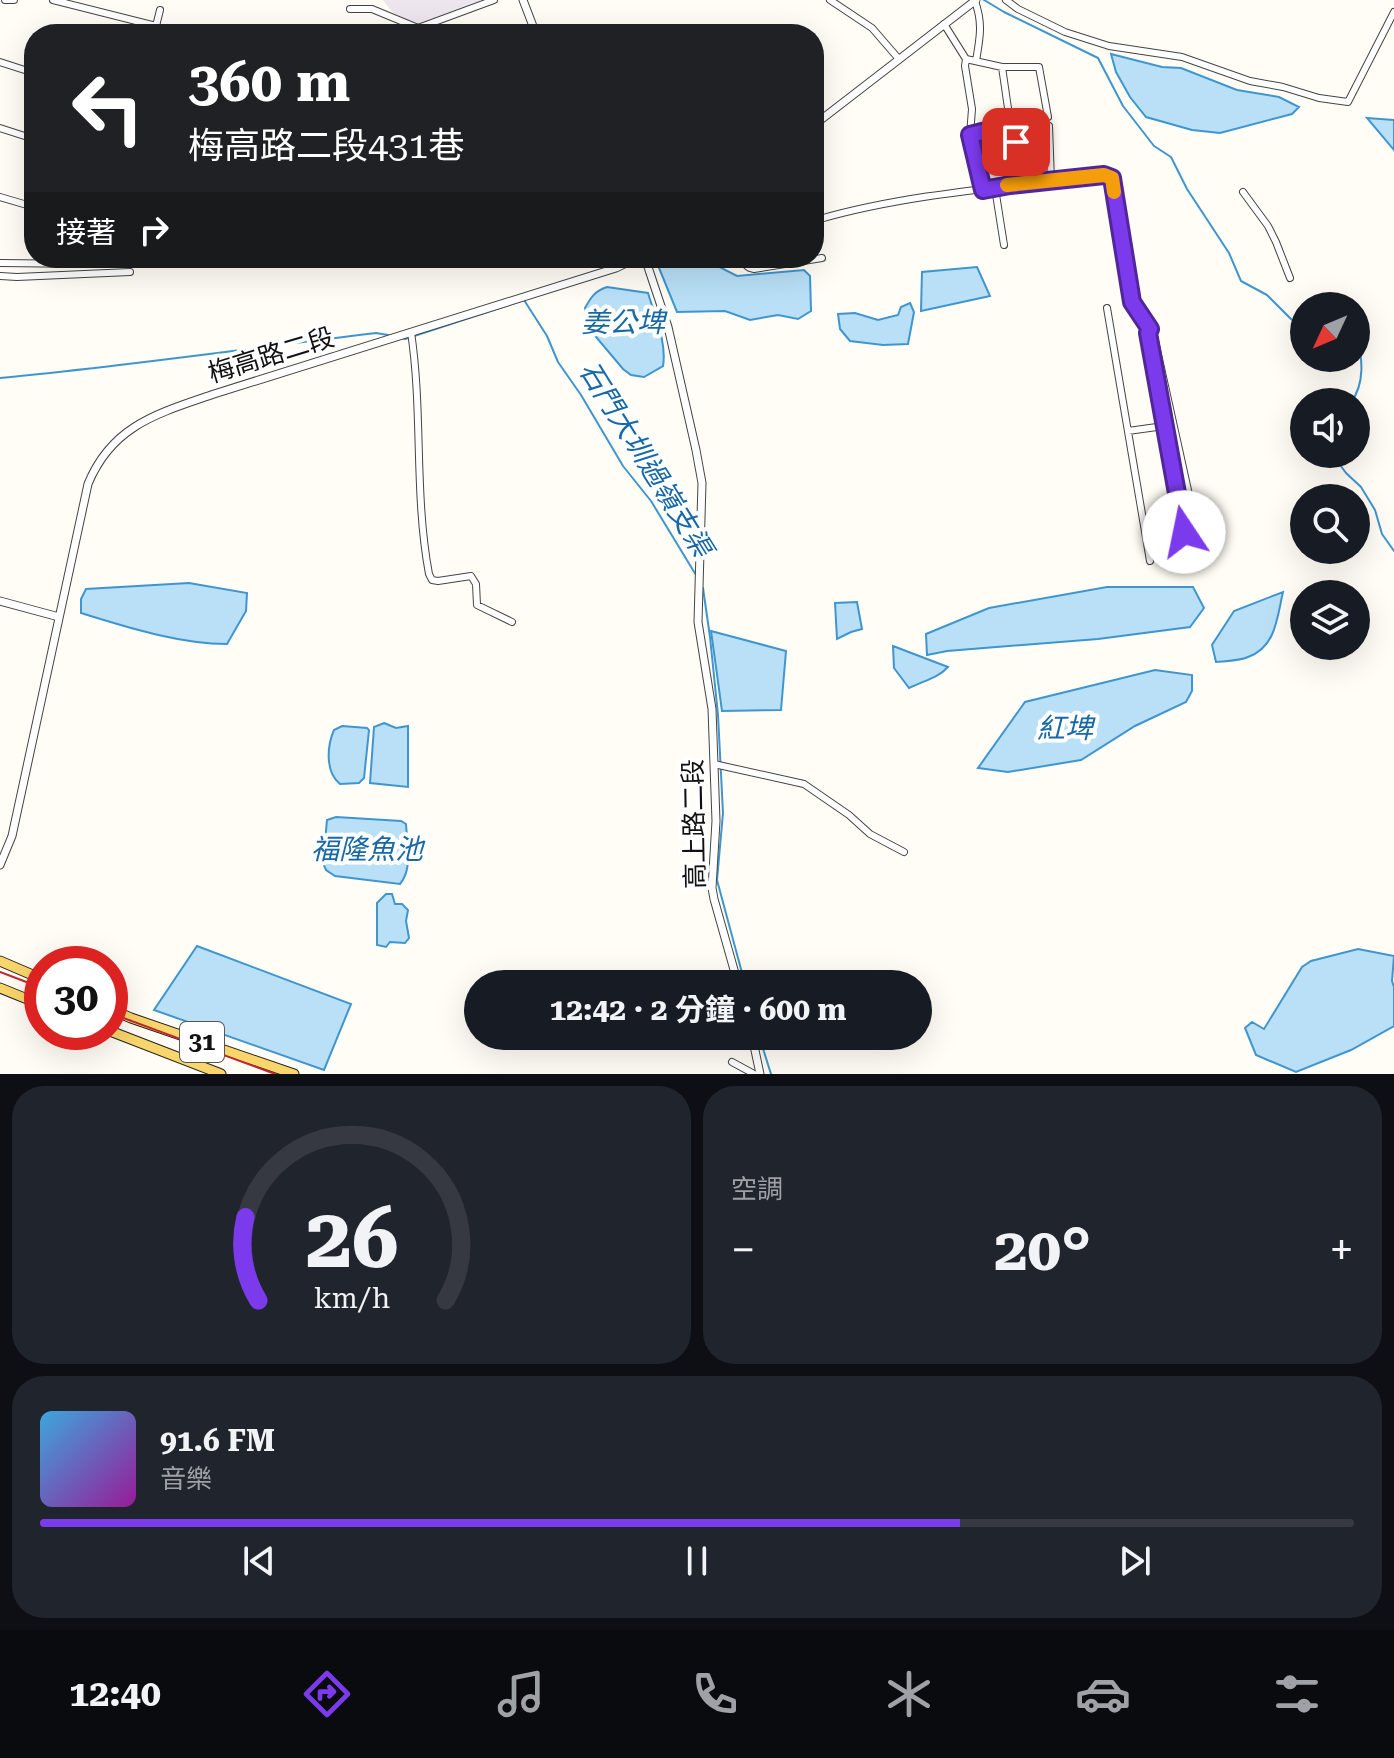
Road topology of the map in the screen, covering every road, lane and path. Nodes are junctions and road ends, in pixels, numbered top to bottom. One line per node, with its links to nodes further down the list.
1 (53, 0): 10 (street)
2 (494, 0): 13 (street)
3 (523, 0): 14 (street)
4 (830, 0): 16 (street)
5 (975, 0): 15 (street); 18 (street)
6 (1006, 0): 9 (street)
7 (350, 9): 12 (street)
8 (160, 10): 11 (street)
9 (1394, 12)
10 (135, 24)
11 (156, 24)
12 (408, 24)
13 (429, 24)
14 (532, 24)
15 (944, 24): 16 (street); 17 (street)
16 (898, 58): 22 (street)
17 (966, 59): 18 (street); 27 (street)
18 (976, 61): 20 (street)
19 (0, 62): 21 (street)
20 (1002, 67): 23 (street); 24 (street)
21 (24, 70)
22 (824, 117)
23 (1048, 117)
24 (1010, 122)
25 (1049, 126): 30 (street)
26 (0, 128): 28 (street)
27 (970, 135): 29 (street); 32 (street)
28 (24, 136)
29 (1031, 155)
30 (1051, 181): 31 (street); 46 (street)
31 (995, 188): 32 (street); 37 (street)
32 (983, 190): 36 (street)
33 (1243, 192): 44 (street)
34 (0, 197): 35 (street)
35 (24, 204)
36 (824, 218)
37 (1004, 245)
38 (0, 263): 39 (street)
39 (24, 263)
40 (616, 268): 47 (street, 梅高路二段)
41 (648, 268): 56 (street, 高上路二段)
42 (130, 272): 43 (street)
43 (0, 276)
44 (1290, 278)
45 (1107, 308): 49 (street)
46 (1150, 329): 48 (street); 50 (street)
47 (412, 335): 54 (street, 梅高路二段); 55 (street)
48 (1164, 426): 49 (street); 51 (street)
49 (1128, 431): 52 (street)
50 (1203, 558)
51 (1189, 559)
52 (1150, 561)
53 (0, 601): 54 (street)
54 (59, 617): 58 (street, 梅高路二段)
55 (512, 622)
56 (718, 765): 57 (street); 60 (street, 高上路二段)
57 (904, 852)
58 (0, 865)
59 (0, 961): 61 (main road)
60 (734, 970)
61 (24, 971)
62 (0, 988): 63 (main road)
63 (24, 998)
64 (128, 1017): 69 (main road, 31)
65 (128, 1038): 68 (main road, 31)
66 (754, 1050): 70 (street)
67 (732, 1062): 70 (street)
68 (221, 1074)
69 (294, 1074)
70 (757, 1074)

